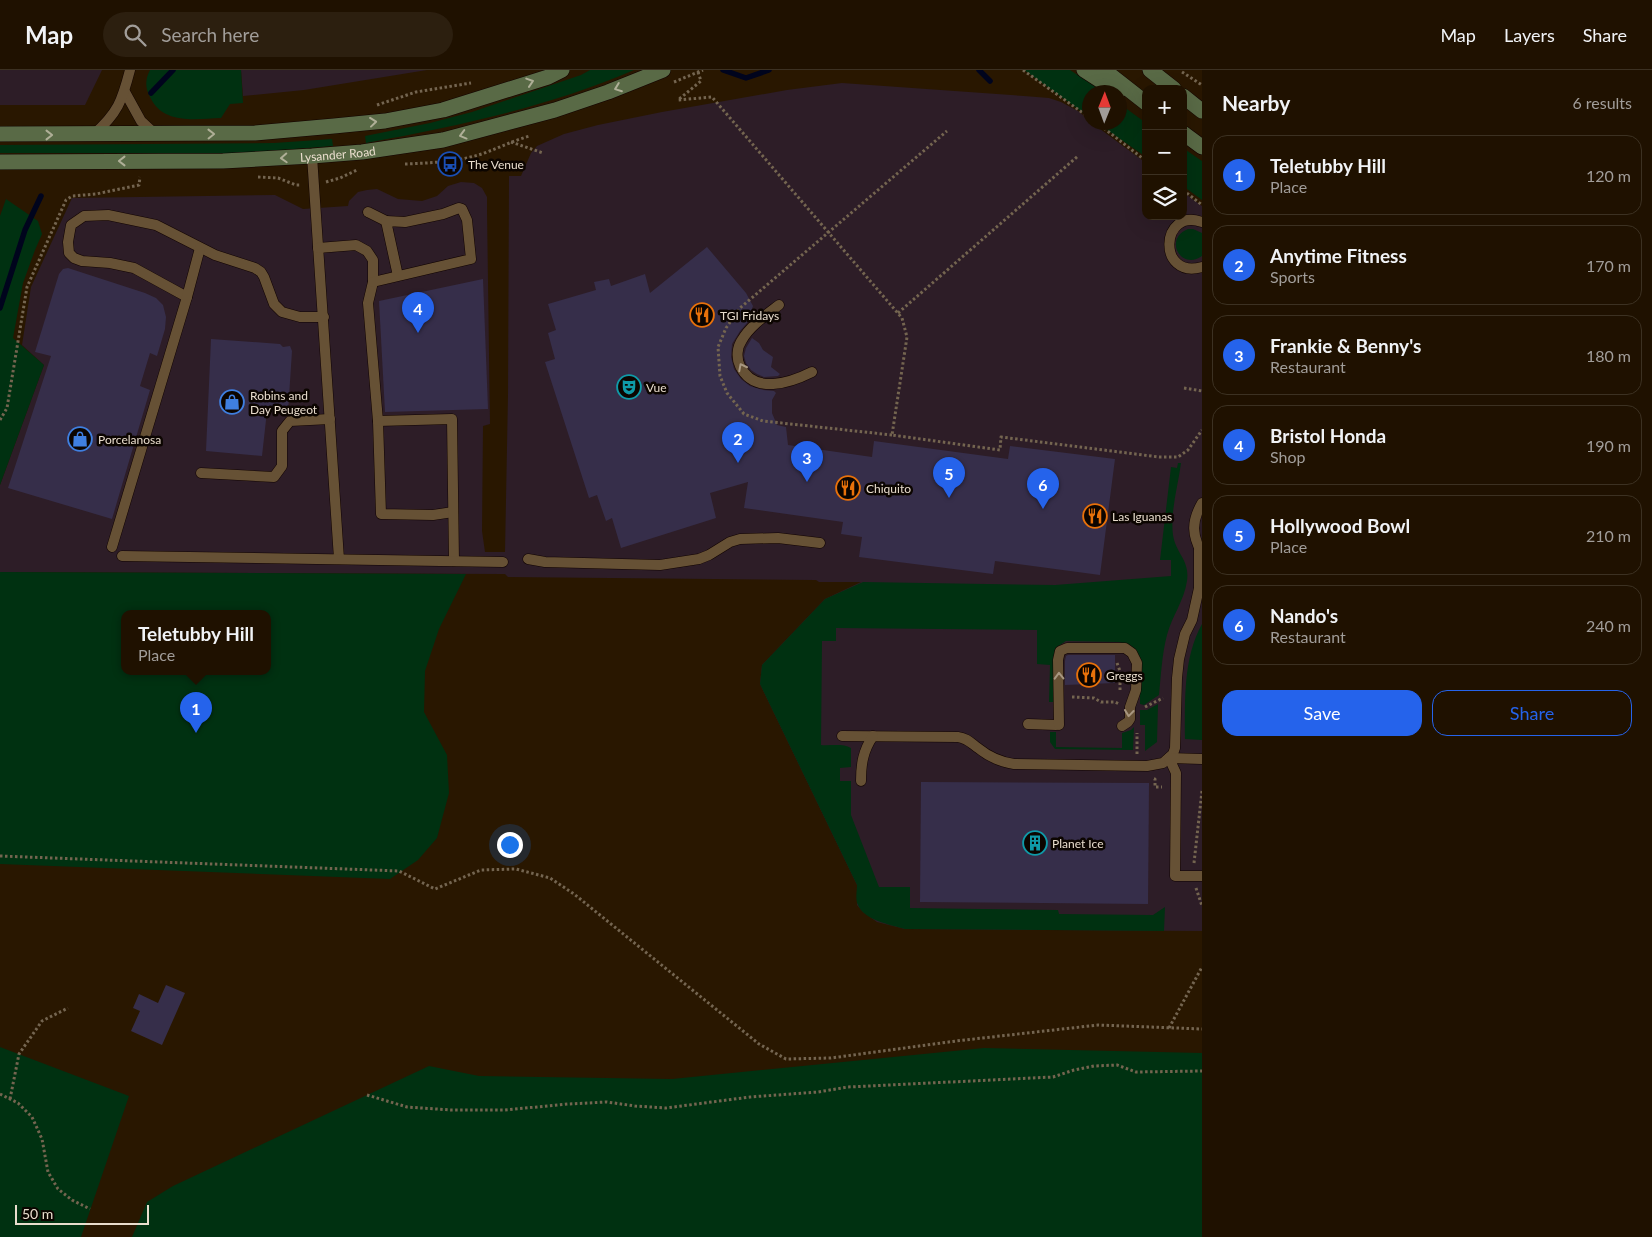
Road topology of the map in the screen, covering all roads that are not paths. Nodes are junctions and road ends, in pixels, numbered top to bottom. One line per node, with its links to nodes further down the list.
1 (130, 70): 9 (lane)
2 (562, 70): 18 (street, one-way to 2)
3 (664, 70): 22 (street, Lysander Road, one-way to 22)
4 (1084, 70): 7 (street)
5 (1104, 70): 13 (street)
6 (1150, 70): 8 (street)
7 (1107, 85)
8 (1169, 85)
9 (124, 92): 18 (lane); 19 (lane)
10 (1187, 97): 14 (lane)
11 (1127, 98): 15 (street)
12 (1187, 99): 16 (street)
13 (1142, 100)
14 (1202, 103)
15 (1142, 108)
16 (1202, 111)
17 (0, 134): 19 (street, one-way to 19)
18 (155, 134): 19 (street)
19 (93, 135)
20 (1187, 137): 21 (street)
21 (1202, 148)
22 (312, 156): 23 (street, Lysander Road, one-way to 23); 28 (lane)
23 (0, 162)
24 (368, 212): 25 (lane)
25 (386, 221): 30 (lane); 30 (lane)
26 (1202, 222): 29 (lane)
27 (200, 248): 32 (lane); 32 (lane); 34 (lane)
28 (318, 248): 31 (lane); 34 (lane)
29 (1199, 270)
30 (398, 276): 31 (lane)
31 (373, 282): 37 (lane)
32 (187, 297): 42 (lane)
33 (779, 305): 35 (lane, one-way to 33)
34 (324, 317): 36 (lane)
35 (812, 372)
36 (330, 419): 38 (lane); 45 (lane)
37 (378, 421): 40 (lane); 40 (lane)
38 (201, 473)
39 (1202, 503): 43 (lane)
40 (454, 512): 47 (lane)
41 (820, 543): 46 (lane)
42 (112, 547)
43 (1201, 552): 50 (lane)
44 (122, 556): 45 (lane)
45 (339, 559): 47 (lane)
46 (528, 559)
47 (454, 561): 48 (lane)
48 (503, 562)
49 (1202, 609): 50 (lane)
50 (1192, 620): 55 (lane)
51 (1028, 724): 52 (lane, one-way to 52)
52 (1122, 726)
53 (842, 736): 54 (lane)
54 (873, 736): 55 (lane); 57 (lane)
55 (1169, 758): 56 (lane); 58 (lane)
56 (1202, 759)
57 (861, 781)
58 (1197, 876)

